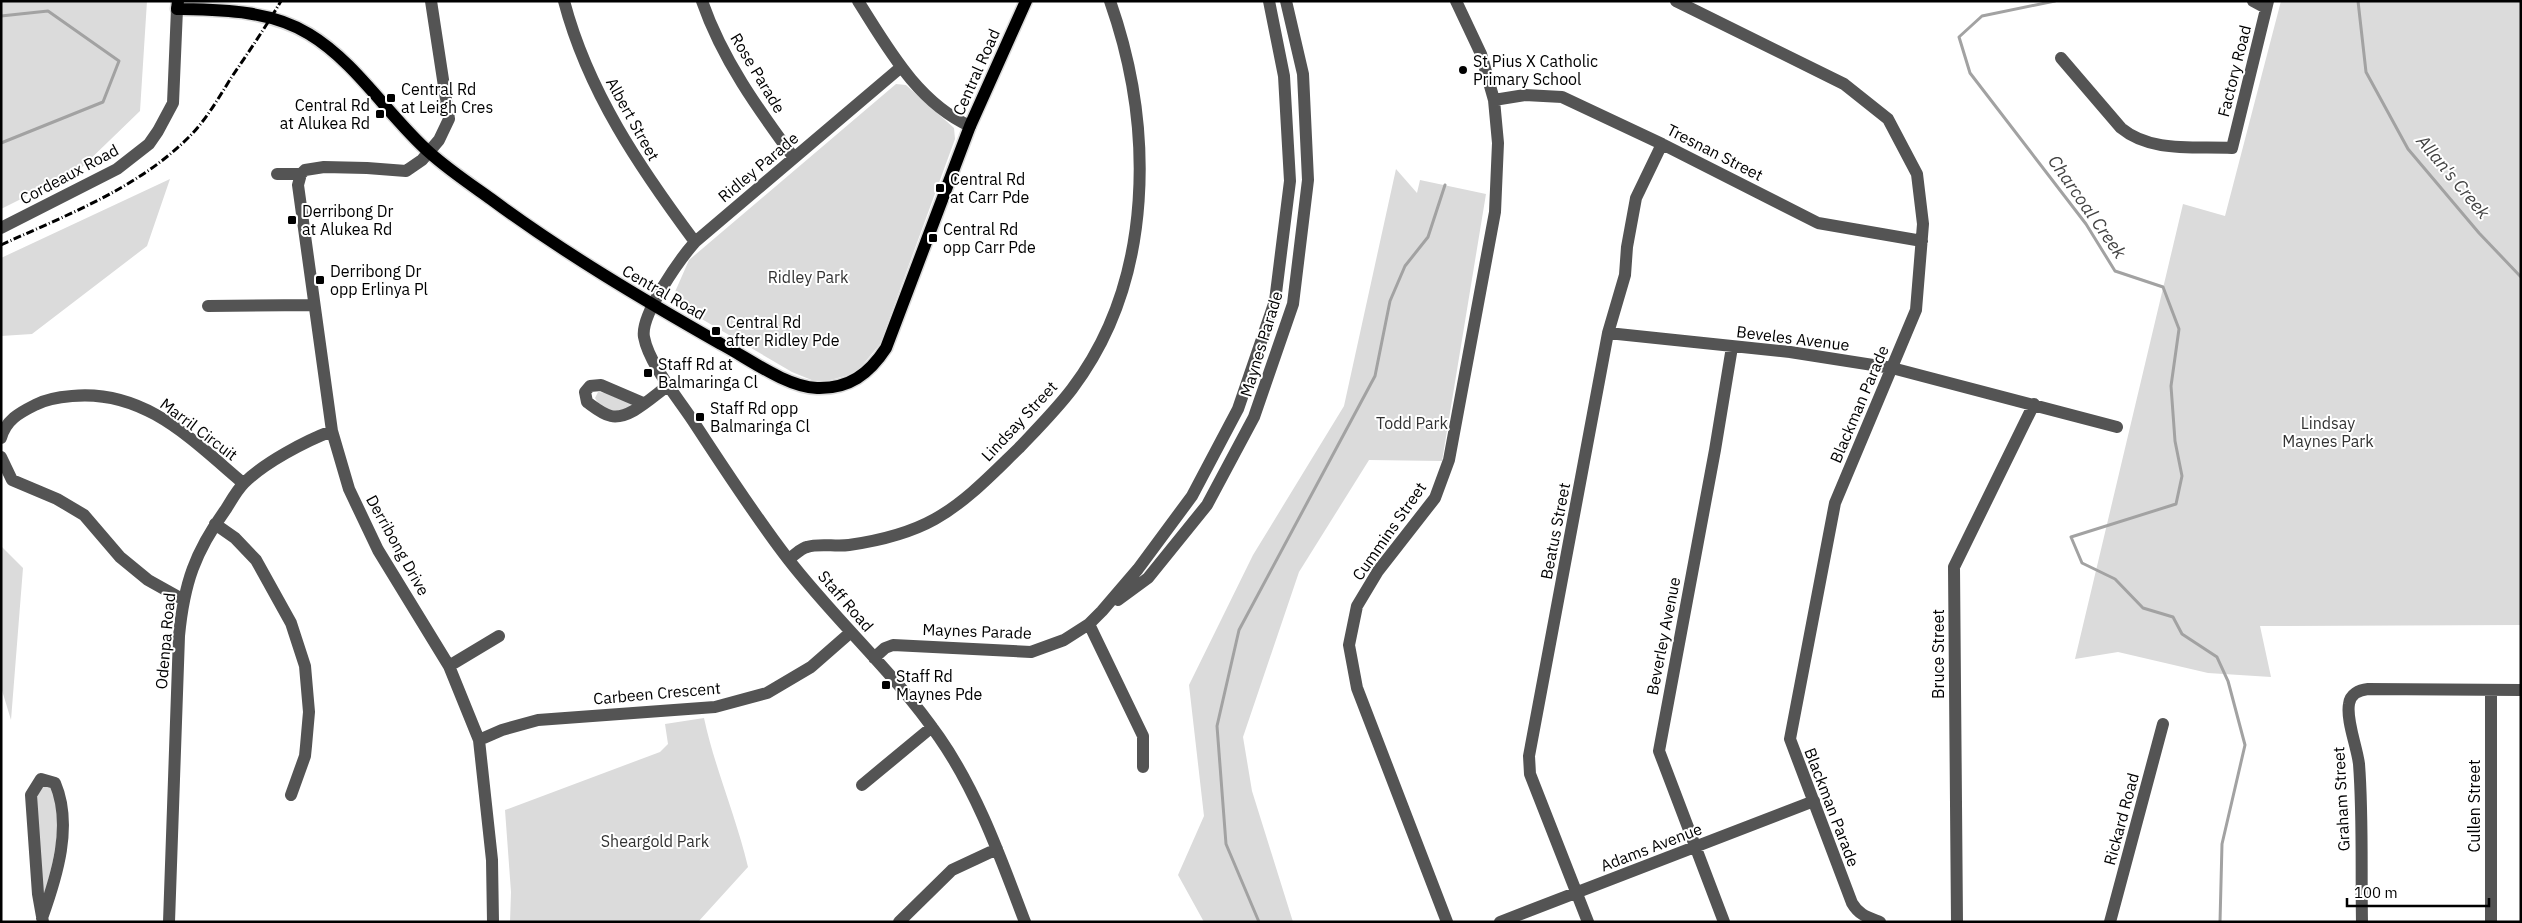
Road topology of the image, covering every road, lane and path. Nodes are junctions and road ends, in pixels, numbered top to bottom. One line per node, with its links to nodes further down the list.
1 (431, 1): 19 (street)
2 (564, 1): 25 (street, Albert Street)
3 (702, 1): 20 (street, Rose Parade)
4 (858, 1): 15 (street)
5 (1026, 1): 17 (main road, Central Road)
6 (1110, 1): 41 (street, Lindsay Street)
7 (1269, 1): 43 (street, Maynes Parade)
8 (1286, 1): 43 (street, Maynes Parade)
9 (1456, 1): 16 (street, Cummins Street)
10 (1676, 1): 24 (street, Blackman Parade)
11 (2253, 1): 12 (street)
12 (2267, 4): 14 (street, Factory Road)
13 (178, 5): 19 (main road, Central Road); 23 (street, Cordeaux Road)
14 (2061, 58)
15 (900, 68): 17 (street); 20 (street, Ridley Parade)
16 (1494, 100): 18 (street, Tresnan Street); 66 (street, Cummins Street)
17 (970, 126): 28 (main road, Central Road)
18 (1662, 144): 24 (street, Tresnan Street); 29 (street, Beatus Street)
19 (429, 152): 22 (street); 28 (main road, Central Road)
20 (794, 158): 25 (street, Ridley Parade)
21 (277, 174): 22 (street)
22 (301, 174): 26 (street, Derribong Drive)
23 (1, 228)
24 (1922, 241): 31 (street, Blackman Parade)
25 (695, 242): 28 (street, Ridley Parade)
26 (314, 305): 27 (street); 36 (street, Derribong Drive)
27 (208, 306)
28 (653, 306): 32 (street, Staff Road)
29 (1608, 333): 30 (street, Beveles Avenue); 60 (street, Beatus Street)
30 (1732, 347): 31 (street, Beveles Avenue); 58 (street, Beverley Avenue)
31 (1892, 368): 34 (street, Beveles Avenue); 57 (street, Blackman Parade)
32 (669, 385): 33 (street); 41 (street, Staff Road)
33 (643, 403)
34 (2034, 404): 35 (street, Beveles Avenue); 71 (street, Bruce Street)
35 (2117, 428)
36 (332, 431): 39 (street, Odenpa Road); 48 (street, Derribong Drive)
37 (1, 438): 39 (street, Marril Circuit)
38 (1, 458): 42 (street)
39 (243, 484): 40 (street, Odenpa Road)
40 (215, 524): 42 (street, Odenpa Road); 56 (street)
41 (788, 559): 45 (street, Staff Road)
42 (182, 599): 62 (street, Odenpa Road)
43 (1102, 611): 44 (street, Maynes Parade)
44 (1089, 624): 47 (street, Maynes Parade); 54 (street)
45 (851, 632): 47 (street, Staff Road); 53 (street, Carbeen Crescent)
46 (499, 636): 48 (street)
47 (874, 658): 52 (street, Staff Road)
48 (449, 666): 53 (street, Derribong Drive)
49 (2490, 690): 50 (street, Graham Street); 73 (street, Graham Street); 74 (street, Cullen Street)
50 (2521, 690)
51 (2163, 724): 72 (street, Rickard Road)
52 (932, 727): 55 (street); 59 (street, Staff Road)
53 (479, 740): 63 (street, Derribong Drive)
54 (1144, 767)
55 (862, 785)
56 (291, 794)
57 (1814, 801): 58 (street, Adams Avenue); 70 (street, Blackman Parade)
58 (1695, 847): 60 (street, Adams Avenue); 69 (street, Beverley Avenue)
59 (997, 849): 64 (street); 65 (street, Staff Road)
60 (1576, 893): 67 (street, Adams Avenue); 68 (street, Beatus Street)
61 (43, 920): 61 (street)
62 (169, 922)
63 (493, 922)
64 (899, 922)
65 (1025, 922)
66 (1447, 922)
67 (1500, 922)
68 (1588, 922)
69 (1724, 922)
70 (1880, 922)
71 (1957, 922)
72 (2110, 922)
73 (2362, 922)
74 (2490, 922)

